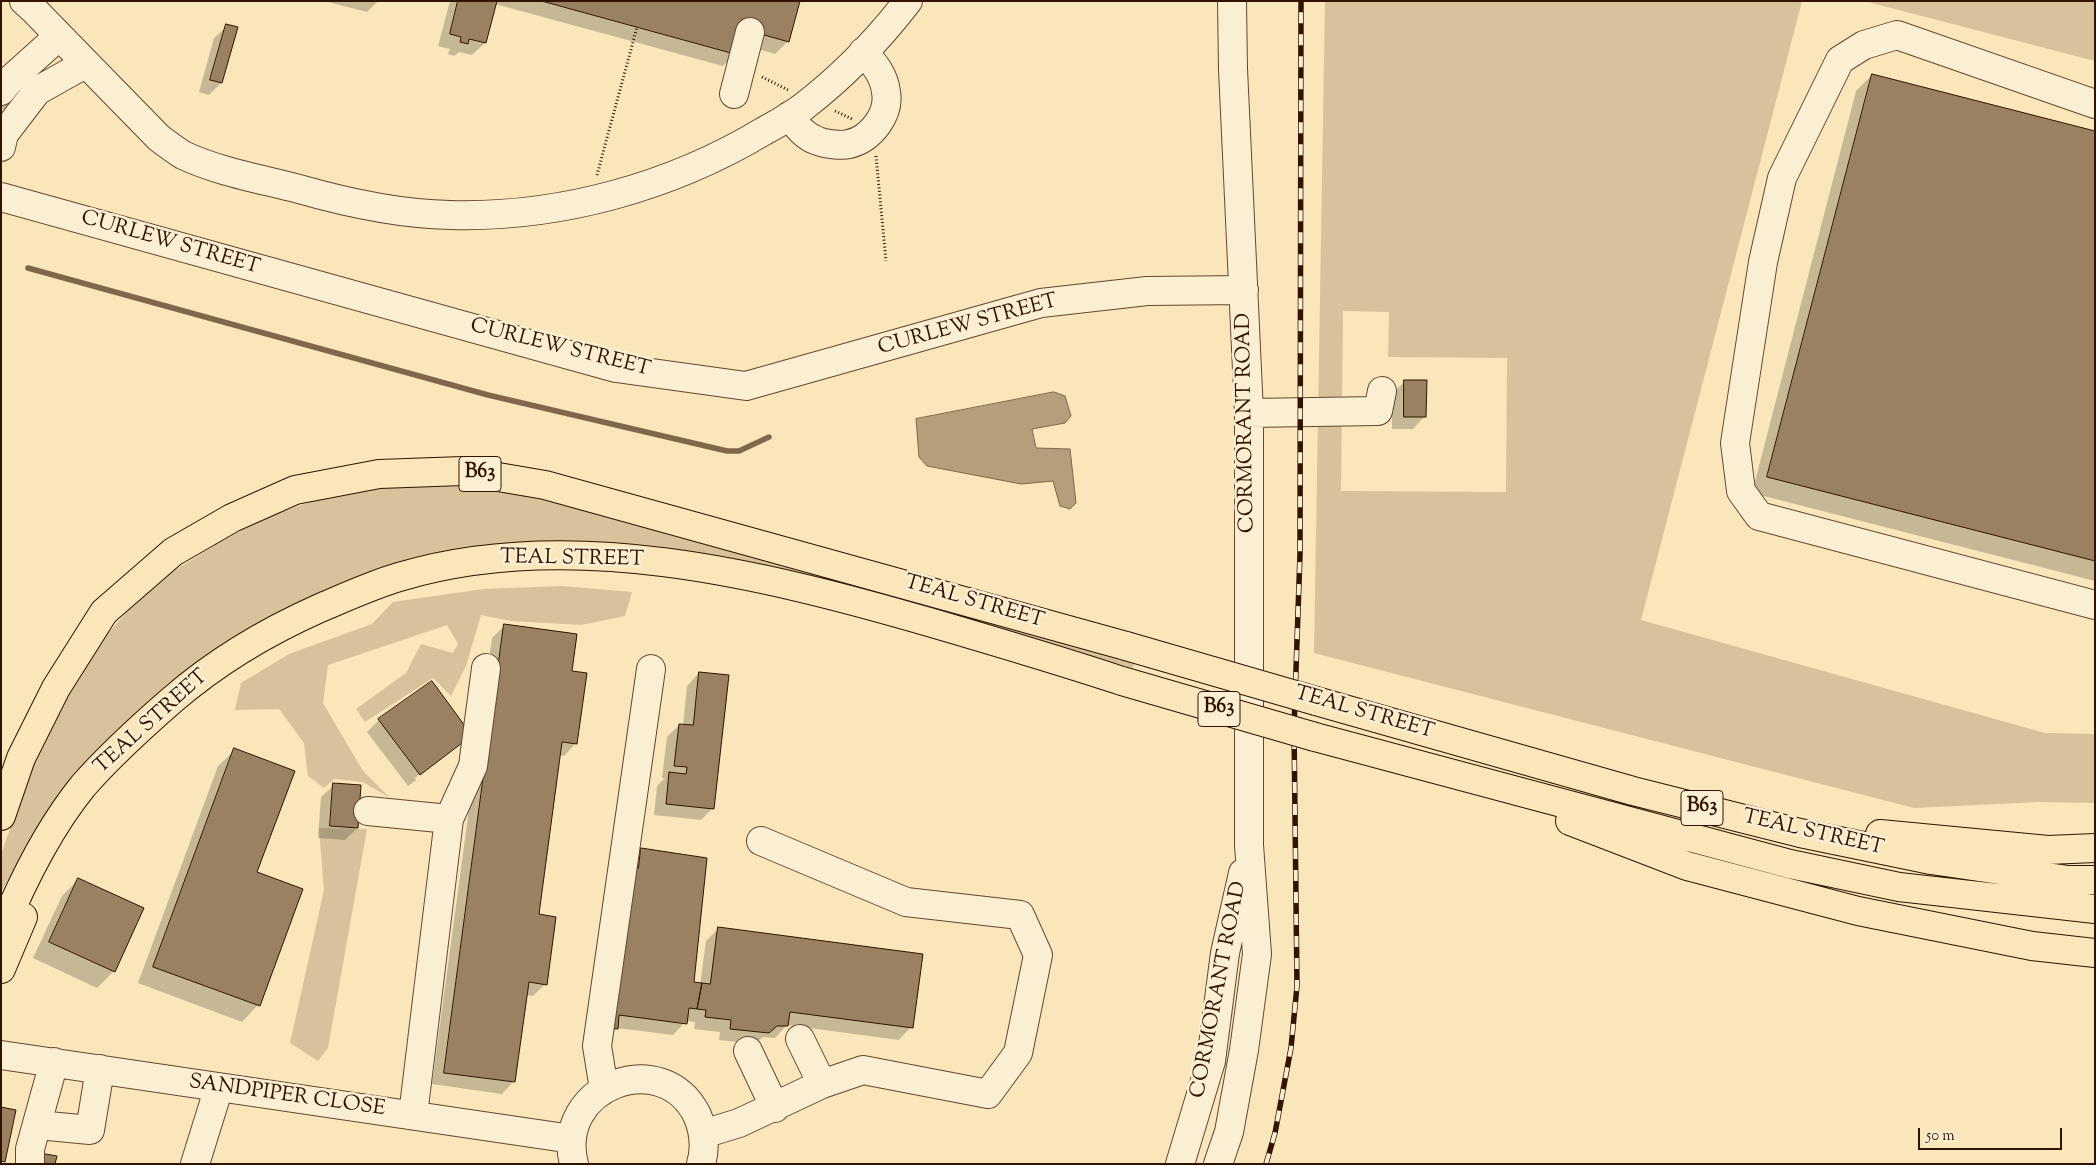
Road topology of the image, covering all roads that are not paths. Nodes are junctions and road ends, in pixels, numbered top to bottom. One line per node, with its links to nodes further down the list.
1 (24, 1): 5 (street)
2 (908, 1): 6 (street)
3 (1232, 1): 14 (street, CORMORANT ROAD)
4 (750, 32): 9 (street)
5 (59, 36): 7 (street); 8 (street)
6 (863, 52): 11 (street); 11 (street)
7 (85, 64): 11 (street); 12 (street)
8 (1, 91)
9 (734, 94)
10 (2095, 104): 17 (street)
11 (789, 116)
12 (1, 147)
13 (1, 197): 14 (street, CURLEW STREET)
14 (1244, 290): 16 (street, CORMORANT ROAD)
15 (1382, 391): 16 (street)
16 (1249, 413): 27 (street, CORMORANT ROAD)
17 (2095, 604)
18 (486, 668): 25 (street)
19 (652, 669): 41 (street)
20 (1445, 772): 24 (main road, TEAL STREET / B63, bridge); 30 (main road, TEAL STREET / B63); 32 (main road)
21 (1633, 791): 23 (main road, TEAL STREET / B63, bridge); 28 (main road); 29 (main road, TEAL STREET / B63)
22 (368, 811): 25 (street)
23 (1, 816)
24 (63, 816): 31 (main road, TEAL STREET / B63); 33 (main road)
25 (448, 819): 43 (street)
26 (761, 841): 39 (street)
27 (1249, 845): 50 (street, CORMORANT ROAD); 51 (street, CORMORANT ROAD)
28 (2095, 848)
29 (2095, 880)
30 (2095, 909)
31 (1, 933)
32 (2095, 953)
33 (1, 969)
34 (800, 1039): 39 (street)
35 (748, 1051): 42 (street)
36 (1, 1055): 37 (street, SANDPIPER CLOSE)
37 (54, 1062): 38 (street, SANDPIPER CLOSE); 44 (street)
38 (100, 1069): 40 (street, SANDPIPER CLOSE); 44 (street)
39 (822, 1084): 42 (street)
40 (219, 1087): 43 (street, SANDPIPER CLOSE); 48 (street)
41 (604, 1089): 45 (street, SANDPIPER CLOSE); 46 (street, SANDPIPER CLOSE)
42 (775, 1108): 45 (street)
43 (413, 1115): 46 (street, SANDPIPER CLOSE)
44 (38, 1125): 47 (street)
45 (703, 1134): 49 (street, SANDPIPER CLOSE)
46 (573, 1151)
47 (30, 1164)
48 (195, 1164)
49 (701, 1164)
50 (1180, 1164)
51 (1218, 1164)

